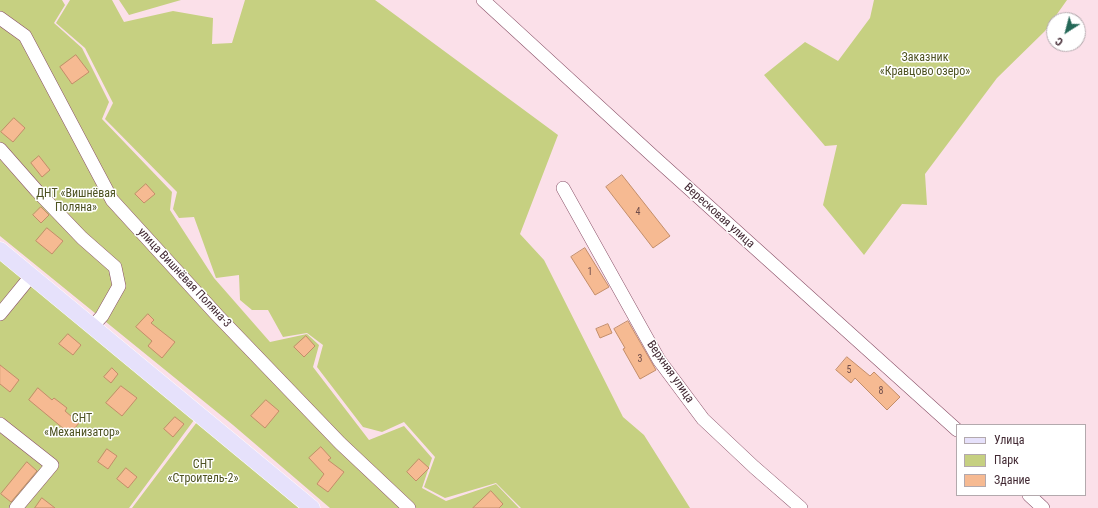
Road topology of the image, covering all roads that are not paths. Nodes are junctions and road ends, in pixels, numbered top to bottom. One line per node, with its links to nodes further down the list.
1 (483, 0): 10 (street, Вересковая улица)
2 (0, 18): 14 (street, улица Вишнёвая Поляна-3)
3 (0, 148): 8 (street)
4 (563, 188): 15 (street, Верхняя улица)
5 (0, 250): 6 (main road)
6 (31, 276): 7 (street); 8 (main road)
7 (0, 314)
8 (92, 327): 13 (main road)
9 (0, 424): 12 (street)
10 (956, 429)
11 (1030, 496): 16 (street)
12 (16, 508)
13 (312, 508)
14 (409, 508)
15 (801, 508)
16 (1043, 508)

